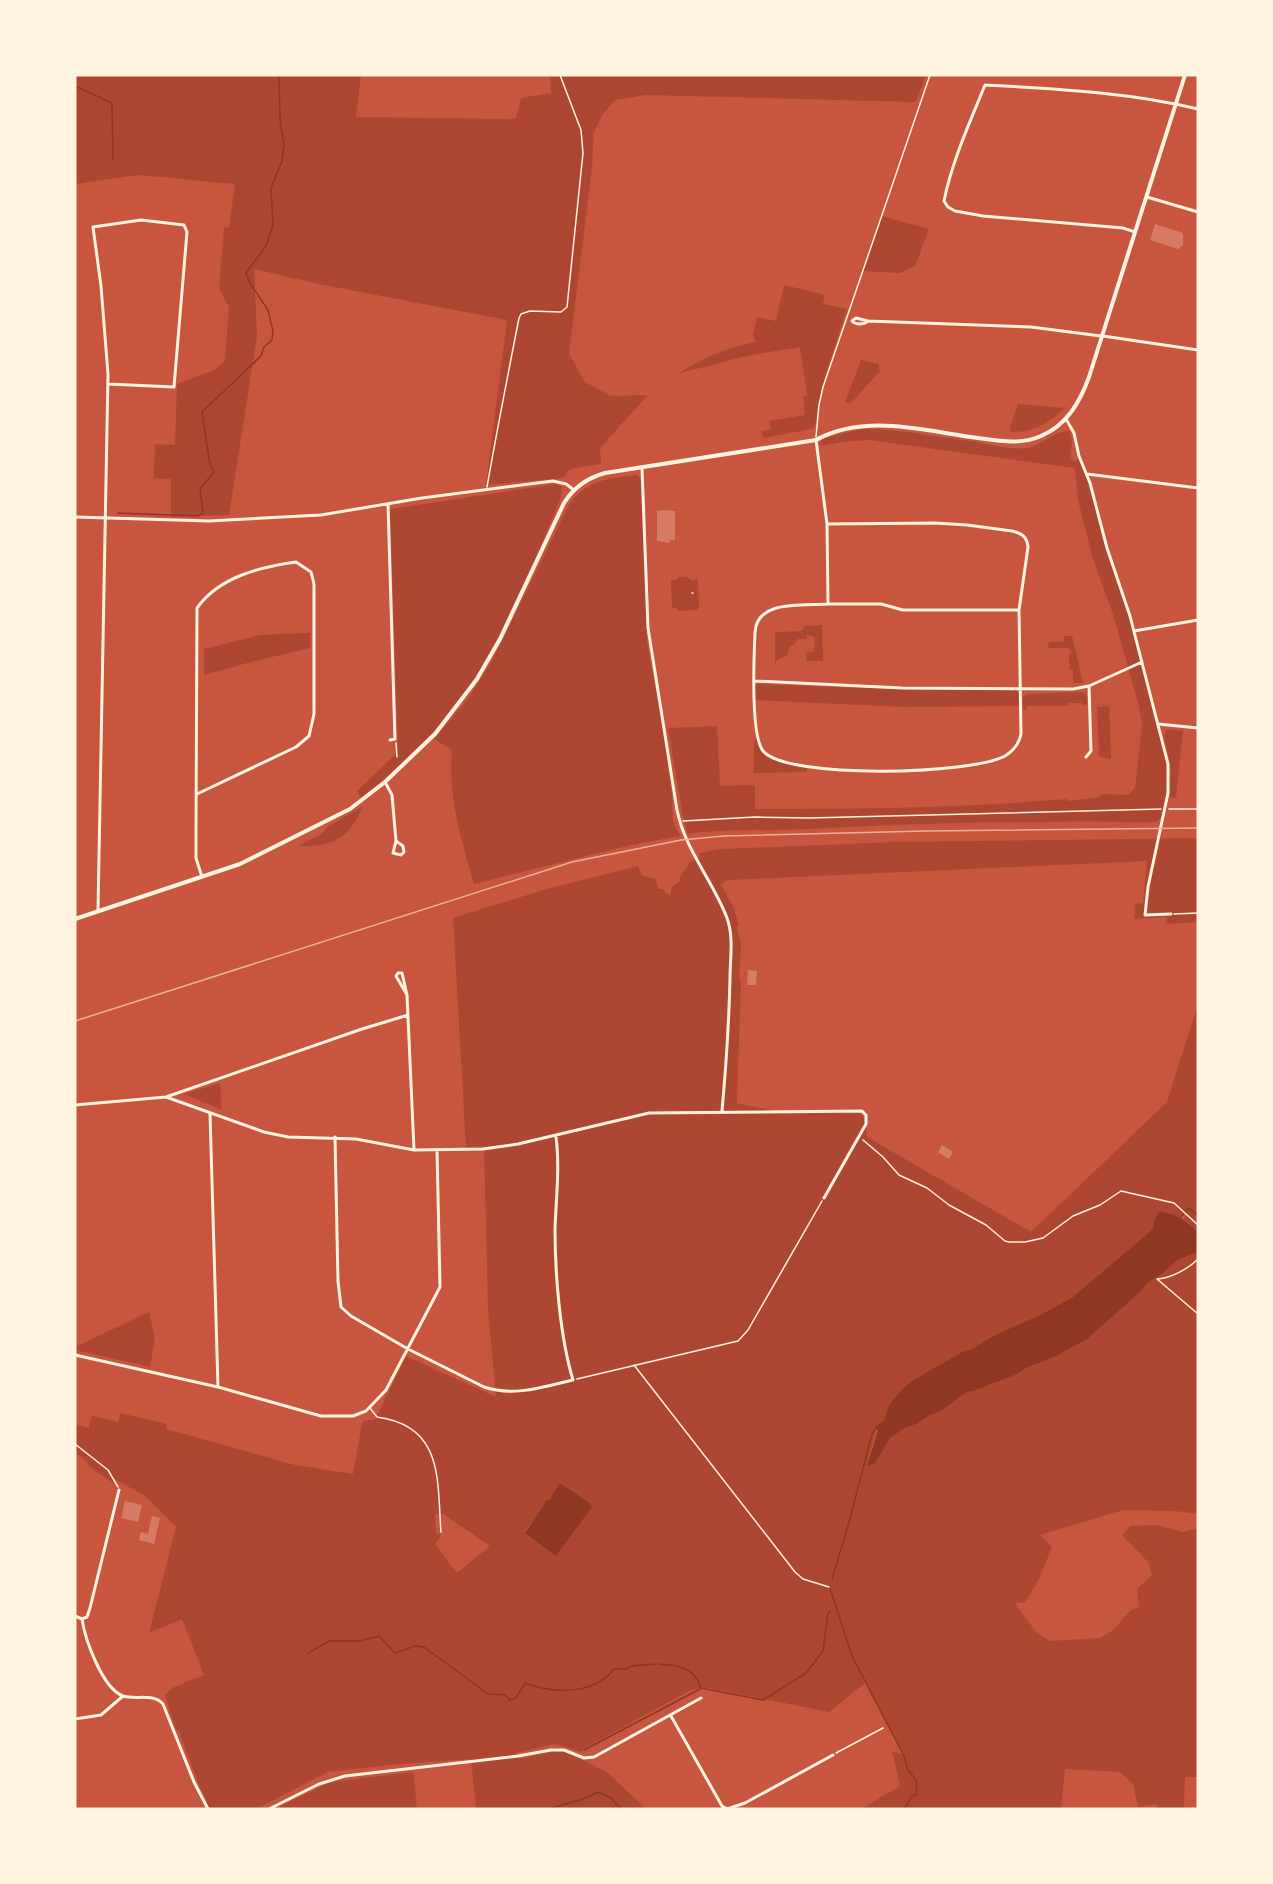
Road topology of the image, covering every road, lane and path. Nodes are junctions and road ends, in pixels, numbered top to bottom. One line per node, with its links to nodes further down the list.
1 (560, 75): 18 (path)
2 (930, 75): 14 (path)
3 (1185, 75): 4 (main road)
4 (1176, 104): 5 (street); 6 (main road); 8 (street)
5 (1198, 110)
6 (1147, 197): 7 (street); 8 (main road)
7 (1198, 212)
8 (1135, 232): 10 (main road)
9 (868, 321): 9 (street); 10 (street)
10 (1103, 336): 11 (street); 13 (main road)
11 (1198, 350)
12 (108, 384): 12 (street); 22 (street)
13 (1066, 419): 14 (main road); 16 (street)
14 (816, 440): 15 (main road); 23 (street)
15 (642, 467): 19 (main road); 42 (street)
16 (1087, 474): 17 (street); 27 (street)
17 (1198, 488)
18 (487, 490): 19 (street); 20 (street)
19 (574, 490): 38 (main road)
20 (388, 504): 22 (street); 35 (street)
21 (75, 517): 22 (street)
22 (105, 517): 45 (street)
23 (827, 524): 24 (street); 25 (street)
24 (828, 604): 25 (street); 29 (street)
25 (1019, 610): 31 (street)
26 (1198, 620): 27 (street)
27 (1134, 631): 28 (street)
28 (1142, 662): 30 (street); 32 (street)
29 (755, 681): 31 (street); 31 (street)
30 (1089, 686): 31 (street); 36 (street)
31 (1019, 688)
32 (1158, 724): 33 (street); 40 (street)
33 (1198, 728)
34 (390, 740): 35 (street)
35 (395, 740): 37 (path)
36 (1086, 756)
37 (397, 757)
38 (385, 782): 43 (street); 44 (main road)
39 (197, 794): 39 (street); 44 (street)
40 (1166, 809): 41 (path); 42 (path); 47 (street)
41 (1198, 809)
42 (679, 821): 53 (street)
43 (396, 841): 43 (street)
44 (201, 877): 45 (main road)
45 (98, 910): 48 (main road)
46 (1198, 913): 47 (path)
47 (1171, 914)
48 (75, 919)
49 (407, 995): 49 (street); 50 (street)
50 (408, 1015): 51 (street); 58 (street)
51 (166, 1096): 52 (street); 54 (street)
52 (75, 1105)
53 (722, 1111): 55 (street); 57 (street)
54 (210, 1113): 56 (street); 68 (street)
55 (555, 1136): 59 (street); 67 (street)
56 (334, 1137): 58 (street); 64 (street)
57 (859, 1139): 60 (street); 61 (path)
58 (414, 1150): 59 (street)
59 (437, 1150): 64 (street)
60 (824, 1198): 66 (path)
61 (1198, 1225)
62 (1198, 1259): 63 (path)
63 (1198, 1314)
64 (408, 1349): 67 (street); 69 (street)
65 (75, 1355): 68 (street)
66 (633, 1364): 67 (path); 73 (path)
67 (573, 1380)
68 (218, 1386): 69 (street)
69 (370, 1408): 72 (lane)
70 (75, 1444): 71 (path)
71 (119, 1490): 75 (street)
72 (441, 1532)
73 (829, 1587)
74 (75, 1616): 75 (street)
75 (82, 1619): 76 (street)
76 (123, 1696): 79 (street); 82 (street)
77 (701, 1698): 78 (street)
78 (671, 1716): 81 (street); 83 (street)
79 (75, 1719)
80 (883, 1728): 81 (path)
81 (833, 1755)
82 (208, 1809)
83 (269, 1809)

